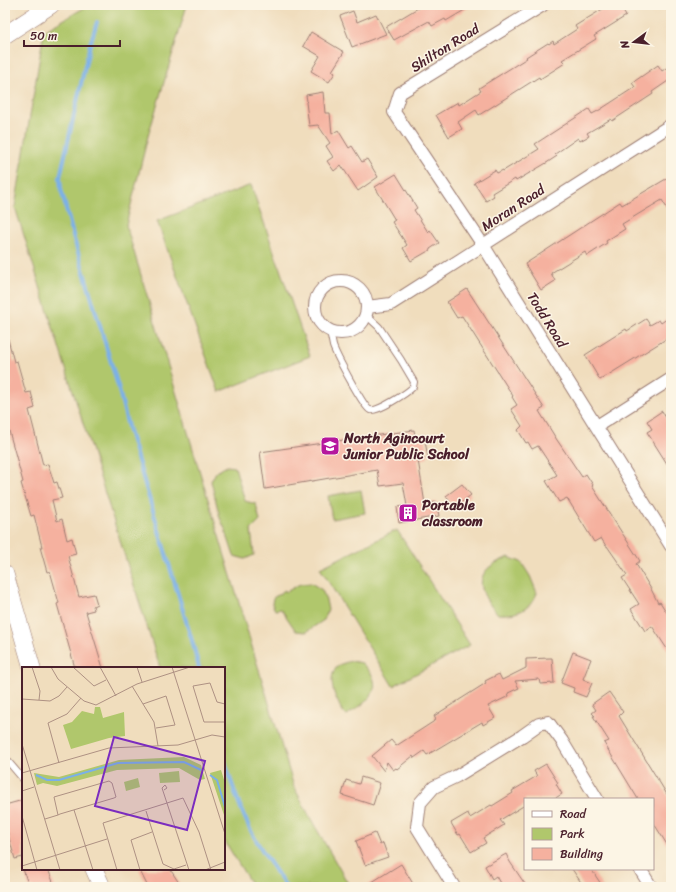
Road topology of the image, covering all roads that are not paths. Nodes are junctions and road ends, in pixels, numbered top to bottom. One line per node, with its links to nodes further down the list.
1 (51, 5): 3 (street)
2 (543, 5): 4 (street, Shilton Road)
3 (5, 35)
4 (394, 112): 6 (street, Todd Road)
5 (671, 125): 6 (street, Moran Road)
6 (483, 245): 7 (street, Moran Road); 10 (street, Todd Road)
7 (366, 311): 8 (street); 8 (street); 8 (lane)
8 (330, 331)
9 (671, 379): 10 (street)
10 (597, 426): 11 (street, Todd Road)
11 (671, 546)
12 (5, 574): 13 (street)
13 (8, 596): 14 (street)
14 (32, 667)
15 (5, 756): 16 (lane)
16 (22, 778)
17 (596, 798): 21 (street)
18 (94, 870): 20 (street)
19 (641, 870): 22 (street)
20 (102, 887)
21 (454, 887)
22 (651, 887)

